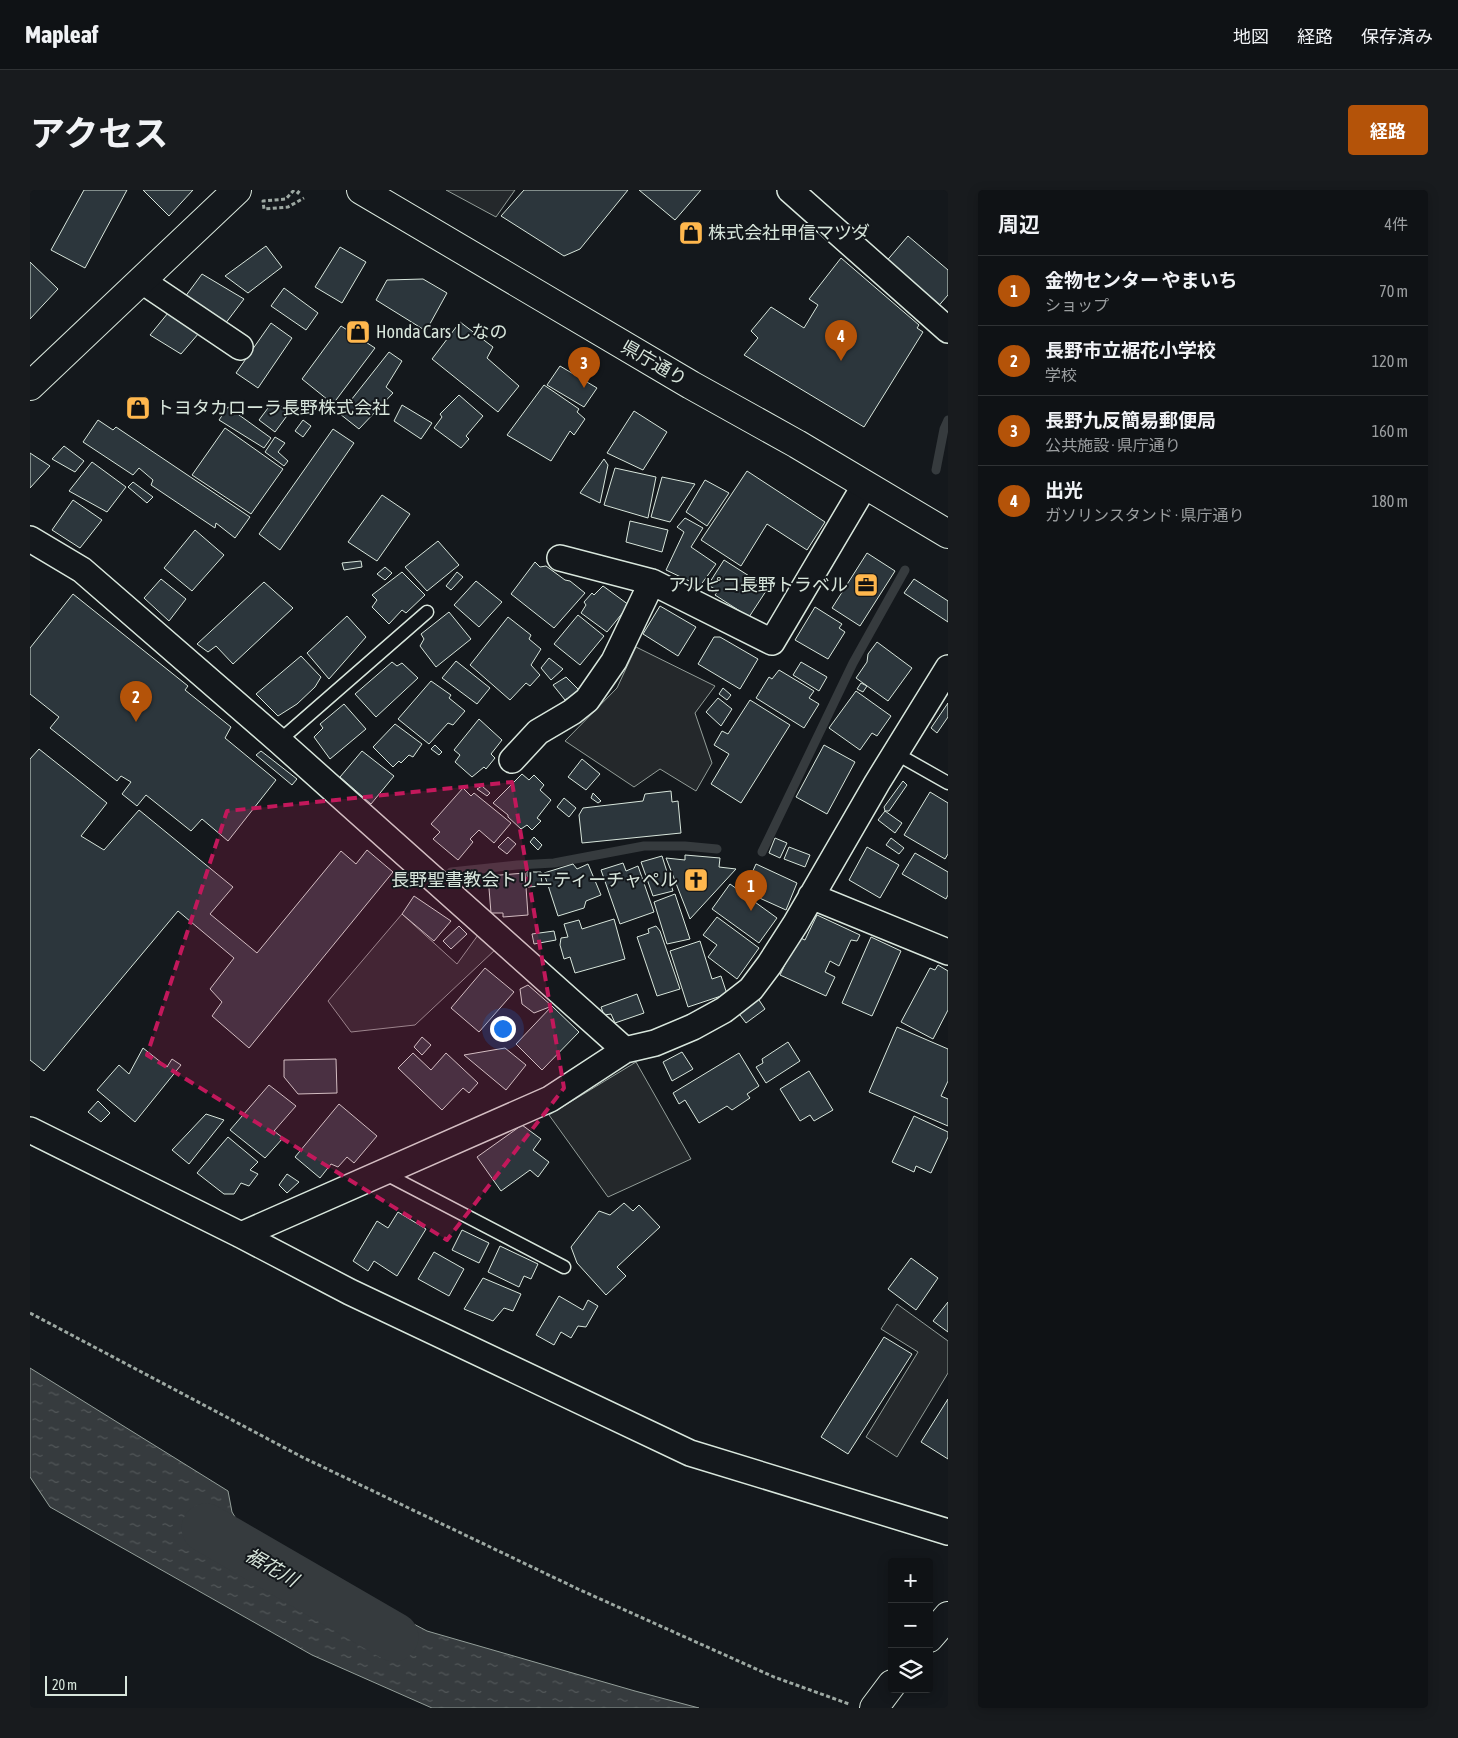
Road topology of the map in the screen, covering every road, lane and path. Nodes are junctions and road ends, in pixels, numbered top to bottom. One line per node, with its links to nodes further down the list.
1 (237, 190): 7 (main road)
2 (300, 190): 5 (path)
3 (361, 190): 11 (main road, 県庁通り)
4 (790, 190): 8 (street)
5 (296, 192): 6 (path)
6 (304, 198)
7 (142, 281): 9 (street); 10 (main road)
8 (948, 330)
9 (240, 347)
10 (30, 386)
11 (865, 485): 12 (main road, 県庁通り); 15 (street)
12 (948, 534)
13 (30, 539): 18 (street)
14 (560, 558): 15 (street)
15 (652, 582): 20 (street)
16 (428, 612): 18 (lane)
17 (948, 668): 19 (street)
18 (279, 741): 24 (street)
19 (895, 753): 21 (lane); 22 (street)
20 (512, 760)
21 (948, 783)
22 (811, 896): 23 (street); 24 (street)
23 (948, 952)
24 (625, 1050): 26 (street)
25 (30, 1130): 27 (street)
26 (382, 1172): 27 (street); 28 (lane)
27 (241, 1235): 30 (street)
28 (564, 1267)
29 (30, 1313): 34 (path)
30 (948, 1532)
31 (948, 1616): 32 (main road)
32 (933, 1633)
33 (888, 1687): 34 (main road)
34 (863, 1706)

